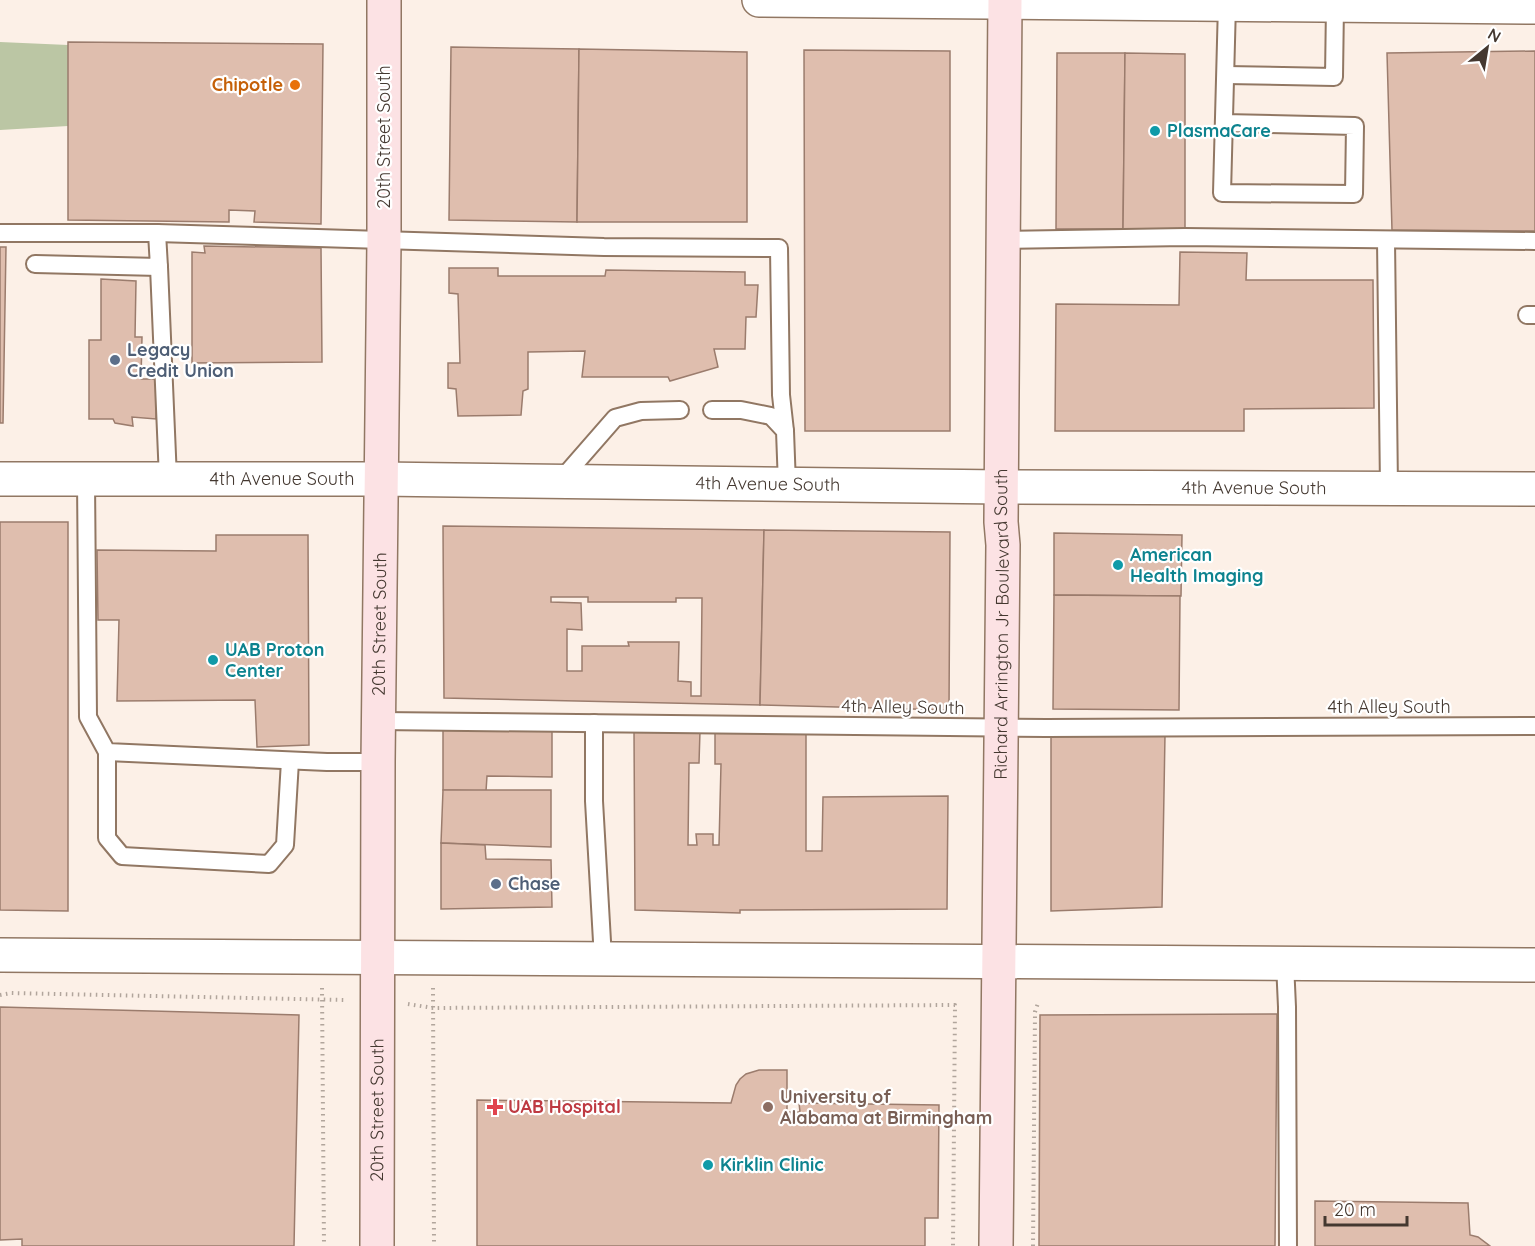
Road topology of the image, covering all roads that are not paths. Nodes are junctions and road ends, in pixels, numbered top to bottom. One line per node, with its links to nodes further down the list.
1 (384, 0): 16 (main road, 20th Street South)
2 (759, 0): 3 (street)
3 (1005, 1): 8 (street); 14 (main road, Richard Arrington Jr Boulevard South)
4 (1278, 2): 5 (street); 8 (street)
5 (1340, 3): 6 (street); 10 (lane)
6 (1403, 3): 7 (street)
7 (1467, 3): 9 (street)
8 (1227, 4): 10 (lane)
9 (1535, 7)
10 (1226, 75): 11 (lane)
11 (1224, 123): 11 (lane)
12 (0, 233): 13 (lane)
13 (157, 233): 16 (lane); 19 (lane)
14 (1004, 240): 15 (lane); 29 (main road, Richard Arrington Jr Boulevard South)
15 (1386, 240): 17 (lane); 30 (lane)
16 (384, 241): 22 (lane); 26 (main road, 20th Street South)
17 (1535, 242)
18 (35, 264): 19 (lane)
19 (159, 267): 25 (lane)
20 (680, 410): 27 (lane)
21 (712, 410): 22 (lane)
22 (785, 431): 28 (lane)
23 (0, 479): 24 (street, 4th Avenue South)
24 (86, 479): 25 (street, 4th Avenue South); 36 (lane)
25 (168, 479): 26 (street, 4th Avenue South)
26 (380, 479): 27 (street, 4th Avenue South); 32 (main road, 20th Street South)
27 (559, 482): 28 (street, 4th Avenue South)
28 (787, 484): 29 (street, 4th Avenue South)
29 (1002, 487): 30 (street, 4th Avenue South); 35 (main road, Richard Arrington Jr Boulevard South)
30 (1389, 488): 31 (street, 4th Avenue South)
31 (1535, 489)
32 (379, 721): 33 (lane, 4th Alley South); 38 (main road, 20th Street South)
33 (594, 723): 35 (lane, 4th Alley South); 41 (lane)
34 (1535, 726): 35 (lane, 4th Alley South)
35 (1001, 727): 42 (main road, Richard Arrington Jr Boulevard South)
36 (107, 752): 37 (lane); 37 (lane)
37 (290, 761): 38 (lane)
38 (378, 762): 40 (main road, 20th Street South)
39 (0, 955): 40 (street)
40 (378, 957): 41 (street); 45 (main road, 20th Street South)
41 (603, 959): 42 (street)
42 (999, 961): 43 (street); 46 (main road, Richard Arrington Jr Boulevard South)
43 (1285, 963): 44 (street); 47 (lane)
44 (1535, 965)
45 (377, 1246)
46 (996, 1246)
47 (1288, 1246)

